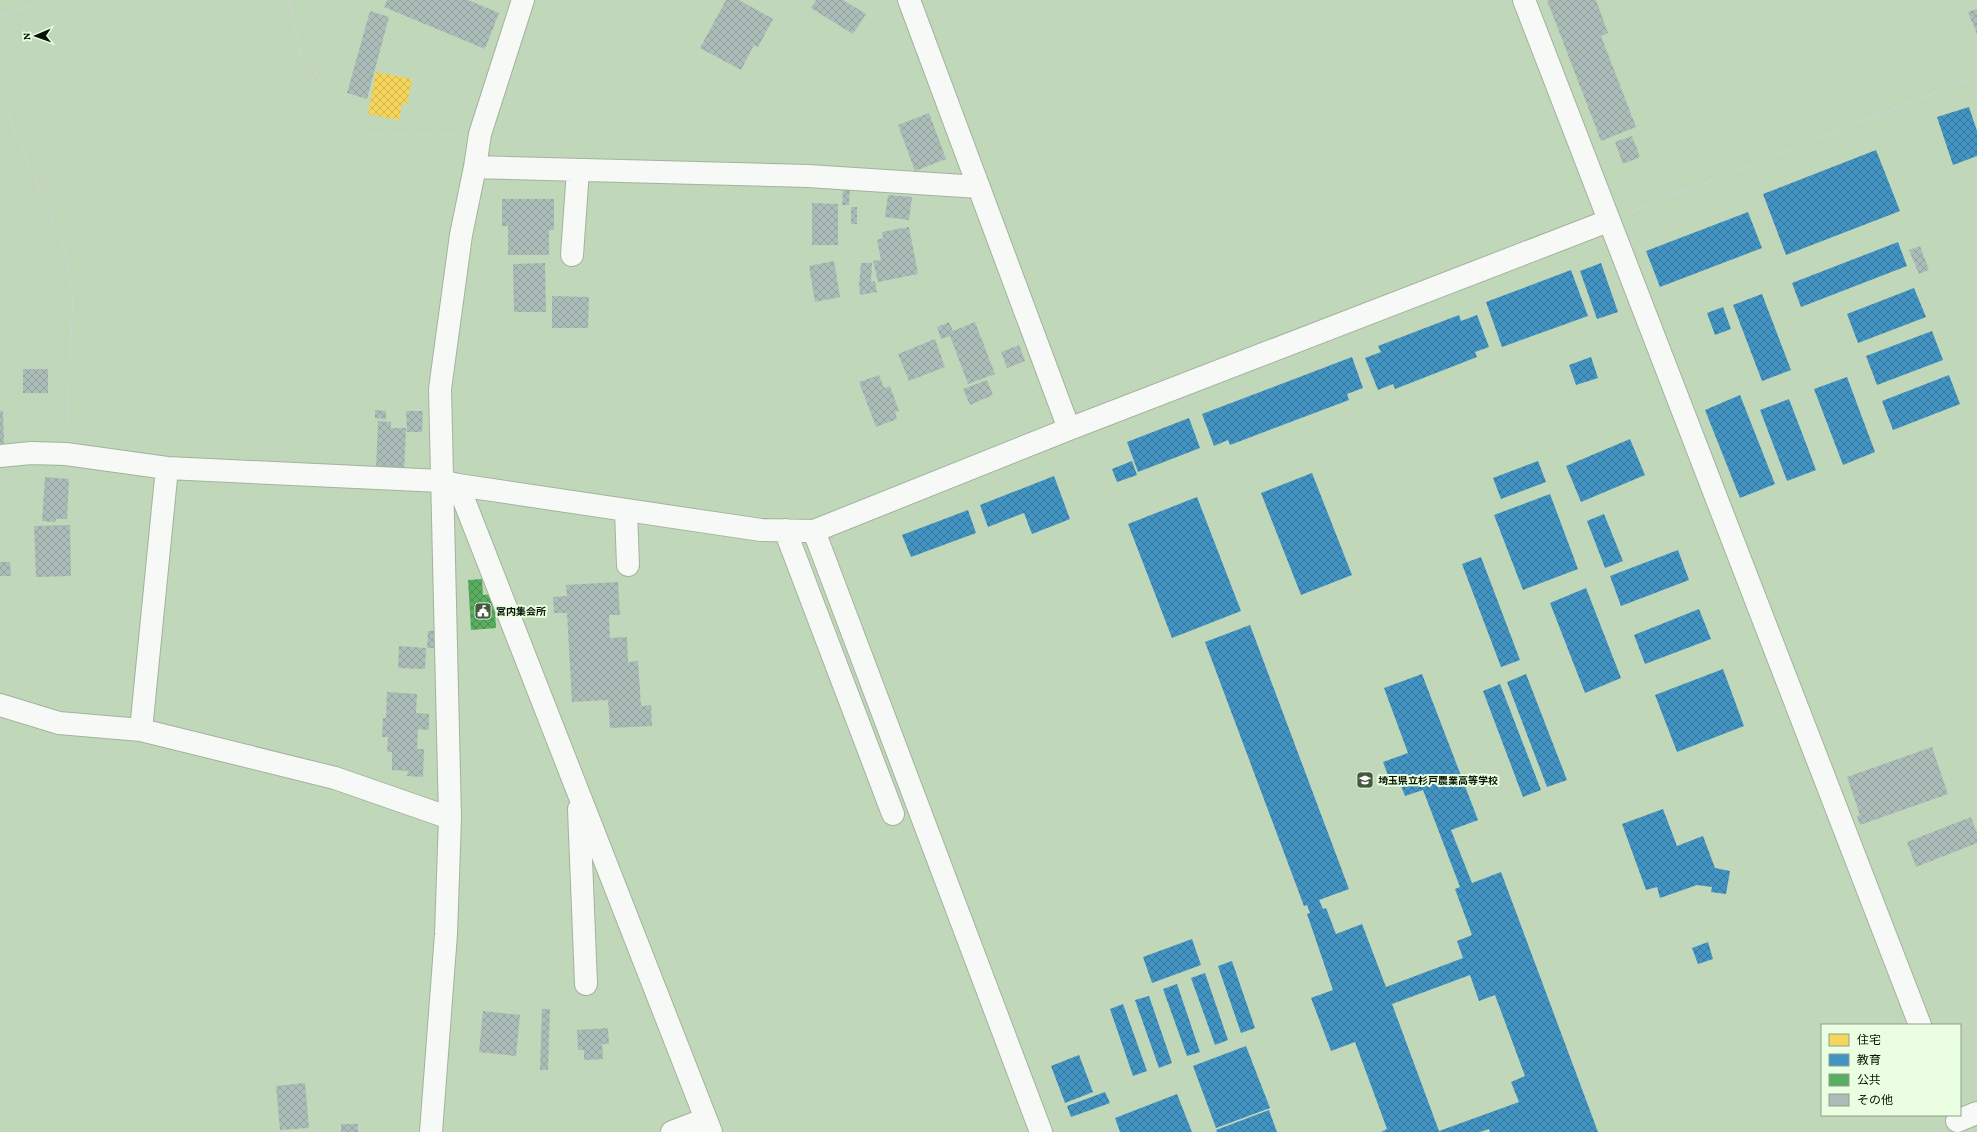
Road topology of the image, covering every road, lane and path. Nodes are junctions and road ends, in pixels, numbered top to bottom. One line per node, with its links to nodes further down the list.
1 (42, 0): 6 (path)
2 (289, 0): 9 (path)
3 (523, 0): 9 (street)
4 (909, 0): 12 (street)
5 (1524, 0): 13 (street)
6 (0, 17)
7 (1977, 76): 13 (path)
8 (0, 94): 16 (path)
9 (480, 134): 10 (street)
10 (475, 167): 11 (street); 19 (street)
11 (578, 170): 12 (street); 14 (street)
12 (979, 187): 15 (street)
13 (1608, 221): 15 (street); 30 (street)
14 (572, 255)
15 (1069, 429): 22 (street)
16 (66, 454): 17 (street); 18 (street)
17 (0, 456)
18 (166, 468): 19 (street); 25 (street)
19 (450, 483): 20 (street); 26 (street); 28 (street)
20 (626, 511): 21 (street); 23 (street)
21 (785, 530): 22 (street); 27 (street)
22 (814, 531): 36 (street)
23 (628, 565)
24 (0, 705): 25 (street)
25 (141, 730): 28 (street)
26 (578, 791): 29 (street); 33 (street)
27 (893, 814)
28 (450, 818): 34 (street)
29 (586, 984)
30 (1920, 1024)
31 (1977, 1113): 32 (street)
32 (1958, 1123)
33 (708, 1126): 35 (street)
34 (431, 1132)
35 (672, 1132)
36 (1041, 1132)

